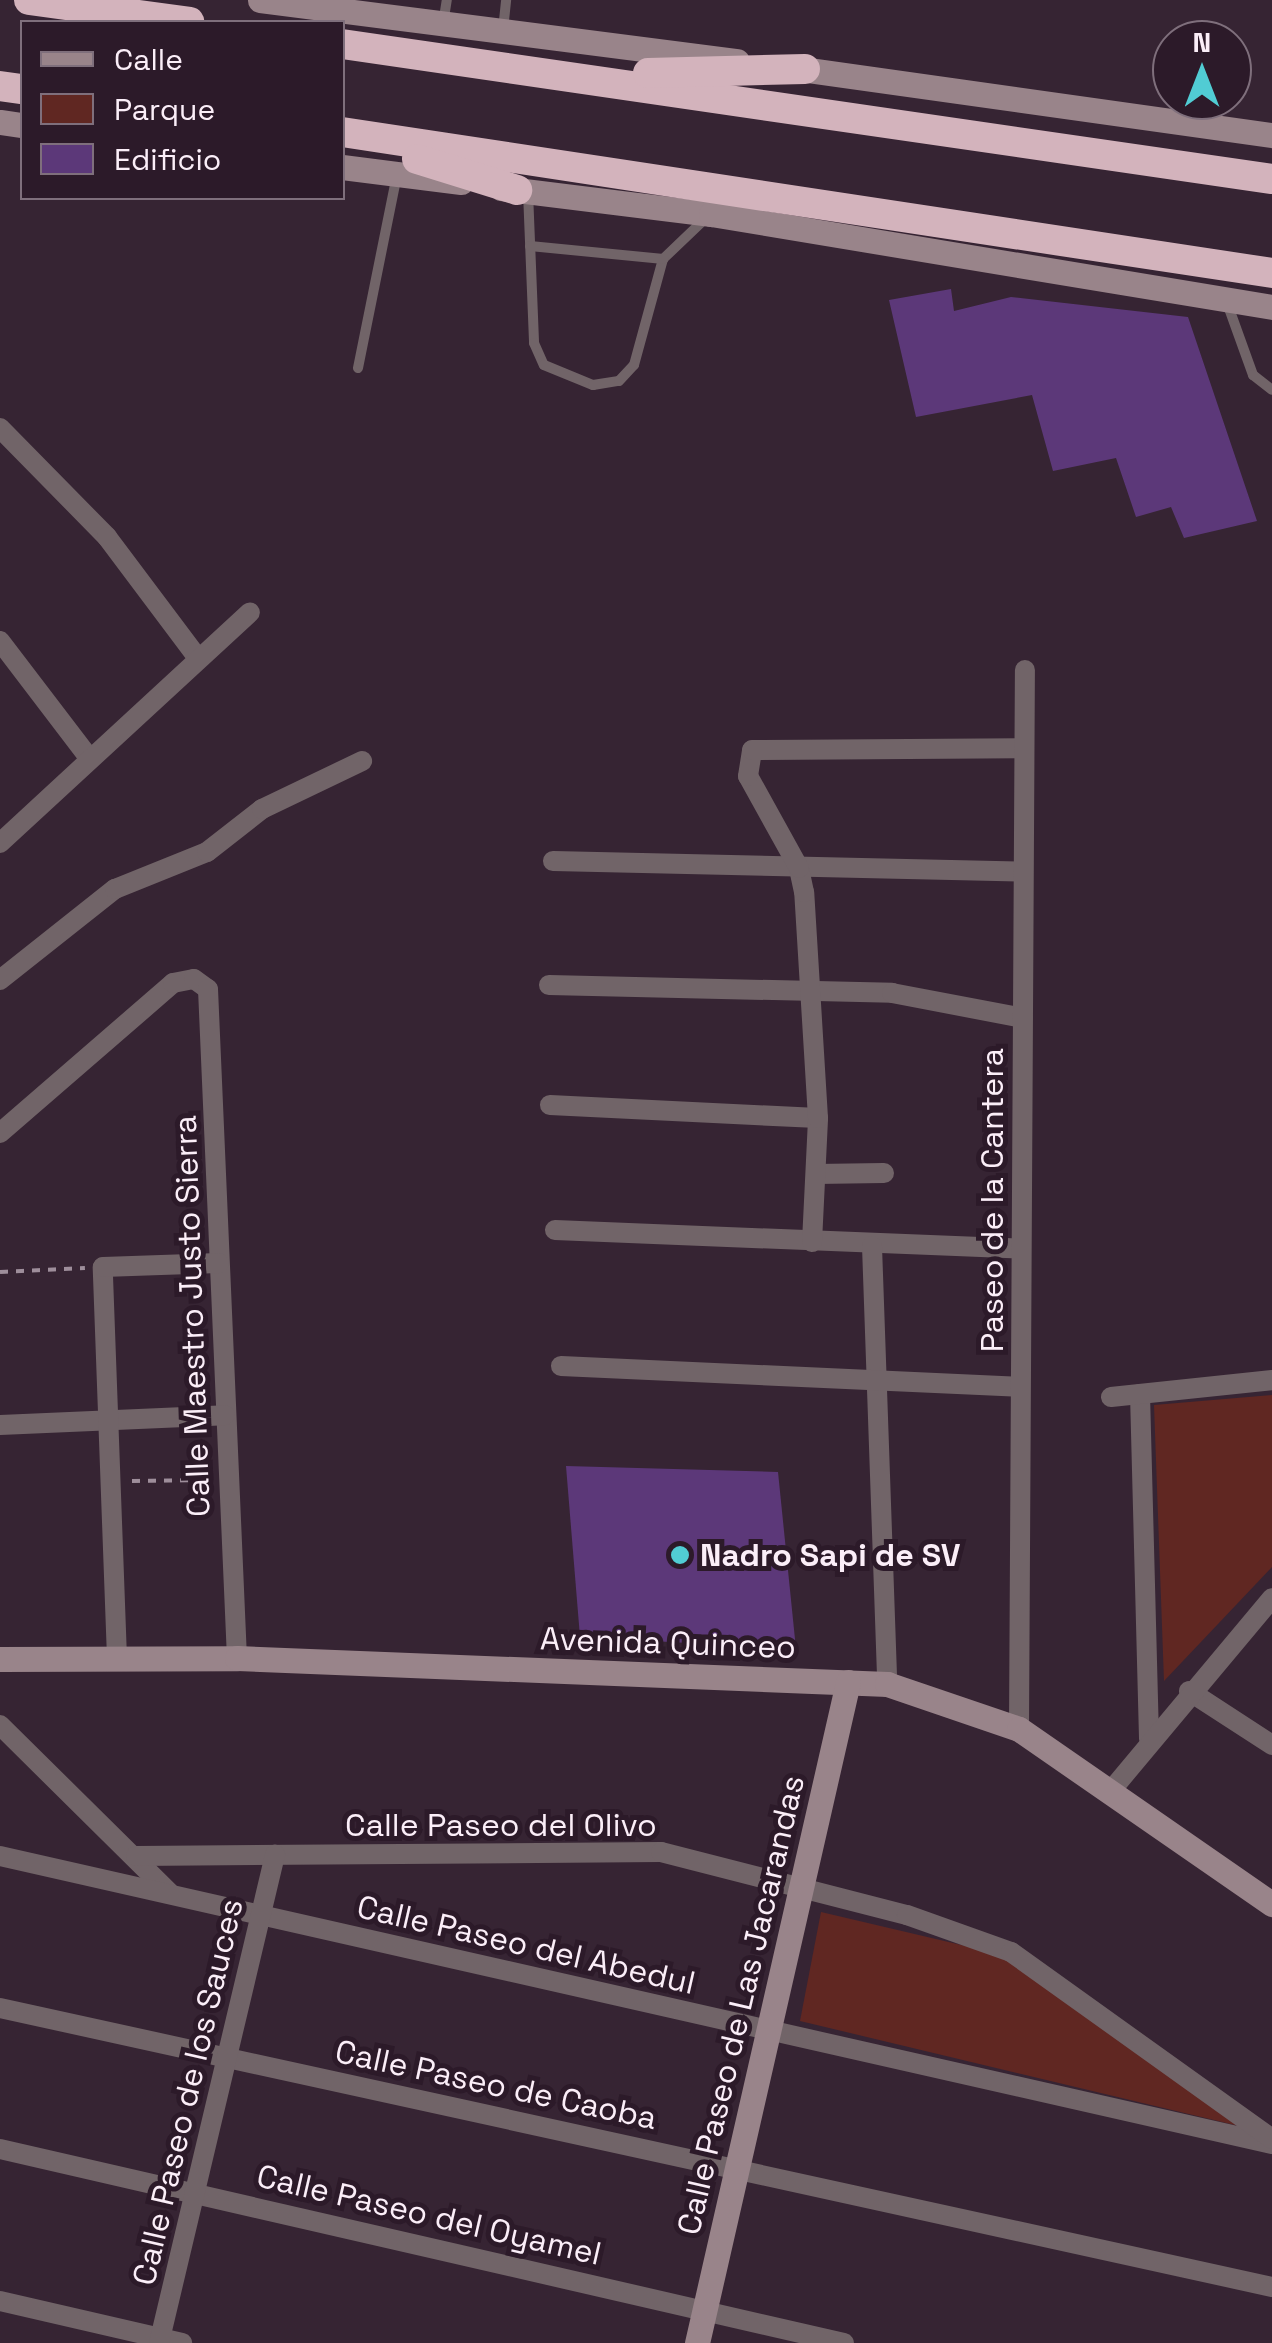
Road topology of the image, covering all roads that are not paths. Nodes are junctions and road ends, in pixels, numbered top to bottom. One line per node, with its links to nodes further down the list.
1 (30, 0): 5 (highway)
2 (260, 0): 4 (street)
3 (506, 0): 6 (lane)
4 (445, 12): 6 (street)
5 (175, 20)
6 (503, 31): 8 (street)
7 (345, 44): 9 (highway)
8 (805, 70): 9 (highway); 11 (street)
9 (559, 74): 15 (highway)
10 (345, 134): 20 (highway)
11 (1272, 134)
12 (345, 135): 16 (highway)
13 (345, 167): 14 (street)
14 (397, 174): 16 (street); 23 (lane)
15 (1272, 178)
16 (522, 190): 17 (street); 18 (lane)
17 (710, 214): 19 (lane); 21 (street)
18 (530, 246): 19 (lane); 19 (lane)
19 (663, 259)
20 (1272, 273)
21 (1225, 299): 22 (street); 24 (lane)
22 (1272, 306)
23 (358, 368)
24 (1272, 390)
25 (0, 428): 28 (street)
26 (250, 612): 28 (street)
27 (0, 641): 31 (street)
28 (197, 657): 31 (street)
29 (1025, 670): 30 (street, Paseo de la Cantera)
30 (1024, 748): 35 (street); 36 (street, Paseo de la Cantera)
31 (89, 758): 33 (street)
32 (362, 761): 37 (street)
33 (0, 843)
34 (553, 861): 35 (street)
35 (799, 868): 36 (street); 39 (street)
36 (1024, 872): 40 (street, Paseo de la Cantera)
37 (0, 980)
38 (549, 985): 39 (street)
39 (813, 990): 40 (street); 42 (street)
40 (1023, 1018): 49 (street, Paseo de la Cantera)
41 (550, 1104): 42 (street)
42 (818, 1118): 45 (street)
43 (0, 1133): 50 (street, Calle Maestro Justo Sierra)
44 (884, 1173): 45 (street)
45 (816, 1174): 47 (street)
46 (555, 1230): 47 (street)
47 (812, 1242): 48 (street)
48 (872, 1246): 49 (street); 52 (street)
49 (1022, 1249): 54 (street, Paseo de la Cantera)
50 (219, 1262): 57 (street, Calle Maestro Justo Sierra); 58 (street)
51 (561, 1366): 52 (street)
52 (874, 1378): 54 (street); 65 (street)
53 (1272, 1380): 55 (street)
54 (1020, 1386): 68 (street, Paseo de la Cantera)
55 (1140, 1394): 56 (street); 69 (street)
56 (1111, 1397)
57 (224, 1416): 58 (street); 62 (street, Calle Maestro Justo Sierra)
58 (110, 1420): 59 (street); 61 (street)
59 (0, 1426)
60 (1272, 1598): 66 (street)
61 (118, 1658): 62 (street, Avenida Quinceo); 63 (street, Avenida Quinceo)
62 (238, 1658): 64 (street, Avenida Quinceo)
63 (0, 1659)
64 (848, 1682): 65 (street, Avenida Quinceo); 75 (street, Calle Paseo de Las Jacarandas)
65 (887, 1684): 68 (street, Avenida Quinceo)
66 (1188, 1690): 69 (street); 70 (street)
67 (0, 1725): 74 (street)
68 (1018, 1729): 71 (street, Avenida Quinceo)
69 (1149, 1738): 71 (street)
70 (1272, 1745)
71 (1109, 1793): 77 (street, Avenida Quinceo)
72 (275, 1855): 74 (street, Calle Paseo del Olivo); 75 (street, Calle Paseo del Olivo); 78 (street, Calle Paseo de los Sauces)
73 (0, 1856): 76 (street, Calle Paseo del Abedul)
74 (136, 1856): 76 (street)
75 (802, 1887): 80 (street, Calle Paseo de Las Jacarandas); 82 (street, Calle Paseo del Olivo)
76 (169, 1892): 78 (street, Calle Paseo del Abedul)
77 (1272, 1904)
78 (262, 1913): 80 (street, Calle Paseo del Abedul); 81 (street, Calle Paseo de los Sauces)
79 (0, 2008): 81 (street, Calle Paseo de Caoba)
80 (768, 2033): 82 (street, Calle Paseo del Abedul); 84 (street, Calle Paseo de Las Jacarandas)
81 (227, 2059): 84 (street, Calle Paseo de Caoba); 85 (street, Calle Paseo de los Sauces)
82 (1272, 2142)
83 (0, 2149): 85 (street, Calle Paseo del Oyamel)
84 (738, 2167): 86 (street, Calle Paseo de Caoba); 88 (street, Calle Paseo de Las Jacarandas)
85 (195, 2191): 88 (street, Calle Paseo del Oyamel); 89 (street, Calle Paseo de los Sauces)
86 (1272, 2287)
87 (0, 2302): 89 (street)
88 (705, 2310): 91 (street, Calle Paseo de Las Jacarandas); 92 (street, Calle Paseo del Oyamel)
89 (160, 2341): 90 (street)
90 (182, 2343)
91 (697, 2343)
92 (844, 2343)

